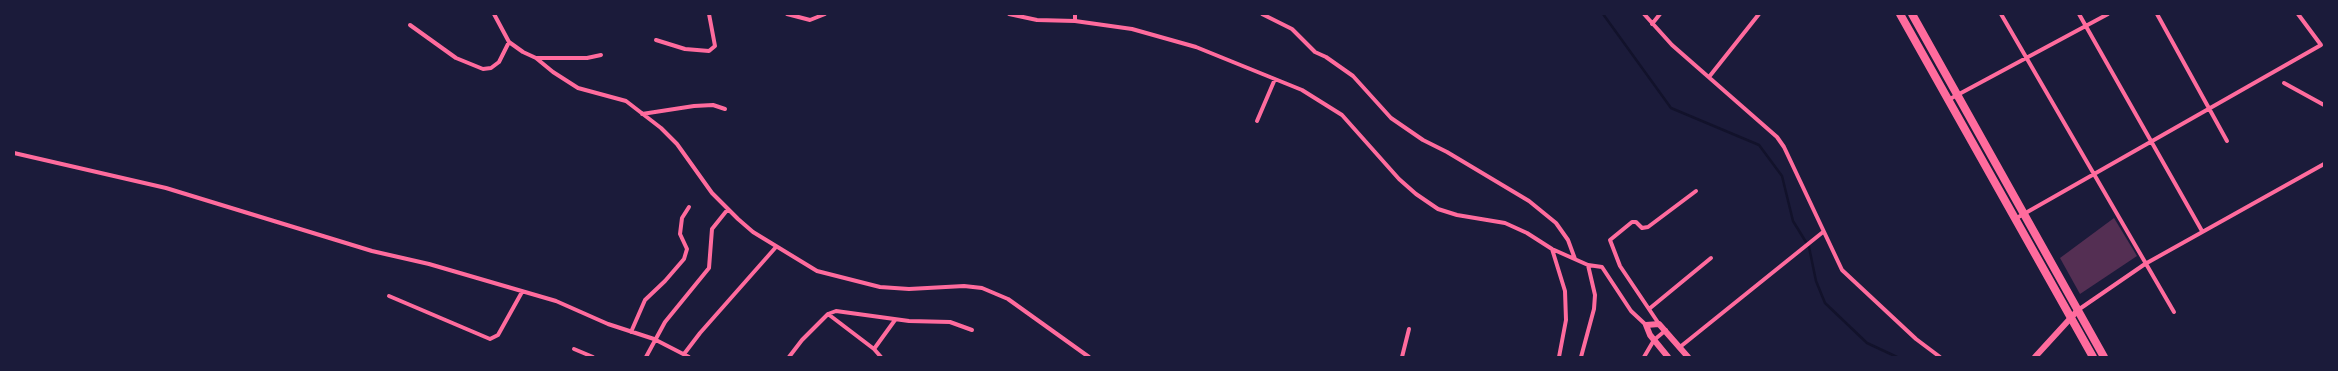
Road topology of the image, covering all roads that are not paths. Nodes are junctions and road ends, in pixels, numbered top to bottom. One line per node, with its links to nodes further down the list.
1 (494, 14): 23 (street)
2 (710, 14): 22 (street)
3 (787, 14): 4 (street)
4 (825, 14)
5 (1009, 14): 18 (street)
6 (1075, 14): 18 (street)
7 (1262, 14): 54 (street)
8 (1644, 14): 19 (street)
9 (1660, 14): 19 (street)
10 (1759, 14): 27 (street)
11 (1900, 14): 31 (highway)
12 (1912, 14): 30 (highway)
13 (2001, 14): 26 (street)
14 (2079, 14): 21 (street)
15 (2108, 14): 21 (street)
16 (2157, 14): 34 (street)
17 (2298, 14): 34 (street)
18 (1075, 21): 28 (street)
19 (1652, 24): 27 (street)
20 (410, 25): 23 (street)
21 (2086, 26): 26 (street); 37 (street)
22 (656, 40)
23 (509, 42): 25 (street)
24 (601, 55): 25 (street)
25 (536, 58): 35 (street)
26 (2026, 58): 30 (street); 43 (street)
27 (1709, 77): 50 (street)
28 (1275, 79): 36 (street); 52 (street)
29 (2284, 83): 32 (street)
30 (1958, 94): 31 (street); 39 (highway)
31 (1948, 100): 41 (highway)
32 (2324, 105)
33 (725, 109): 35 (street)
34 (2210, 109): 37 (street); 38 (street)
35 (642, 114): 46 (street)
36 (1257, 121)
37 (2151, 142): 43 (street); 49 (street)
38 (2228, 142)
39 (1990, 152): 41 (street); 47 (highway)
40 (14, 153): 57 (street)
41 (1980, 157): 48 (highway)
42 (2324, 164): 49 (street)
43 (2093, 175): 47 (street); 55 (street)
44 (1696, 191): 59 (street)
45 (689, 207): 70 (street)
46 (728, 209): 51 (street); 71 (street)
47 (2025, 214): 48 (street); 60 (highway)
48 (2015, 219): 63 (highway)
49 (2202, 231): 55 (street)
50 (1823, 232): 73 (street); 89 (street)
51 (776, 247): 76 (street); 82 (street)
52 (1552, 249): 54 (street); 84 (street)
53 (1711, 258): 59 (street)
54 (1575, 259): 56 (street)
55 (2145, 264): 60 (street); 61 (street)
56 (1589, 265): 66 (street); 85 (street)
57 (522, 292): 58 (street); 70 (street)
58 (389, 296)
59 (1650, 309): 65 (street)
60 (2078, 310): 63 (street); 92 (highway)
61 (2174, 312)
62 (828, 314): 64 (street); 75 (street); 80 (street)
63 (2070, 318): 90 (street); 91 (highway)
64 (895, 320): 68 (street); 75 (street)
65 (1659, 324): 66 (street); 69 (street)
66 (1646, 325): 72 (street)
67 (1409, 329): 83 (street)
68 (972, 330)
69 (1666, 330): 72 (street); 73 (street)
70 (632, 332): 71 (street)
71 (654, 340): 76 (street); 78 (street)
72 (1654, 340): 86 (street); 87 (street)
73 (1680, 347): 88 (street)
74 (574, 349): 77 (street)
75 (874, 349): 81 (street)
76 (684, 354): 79 (street)
77 (593, 357)
78 (646, 357)
79 (689, 357)
80 (789, 357)
81 (881, 357)
82 (1089, 357)
83 (1402, 357)
84 (1559, 357)
85 (1581, 357)
86 (1644, 357)
87 (1668, 357)
88 (1688, 357)
89 (1940, 357)
90 (2035, 357)
91 (2093, 357)
92 (2104, 357)

